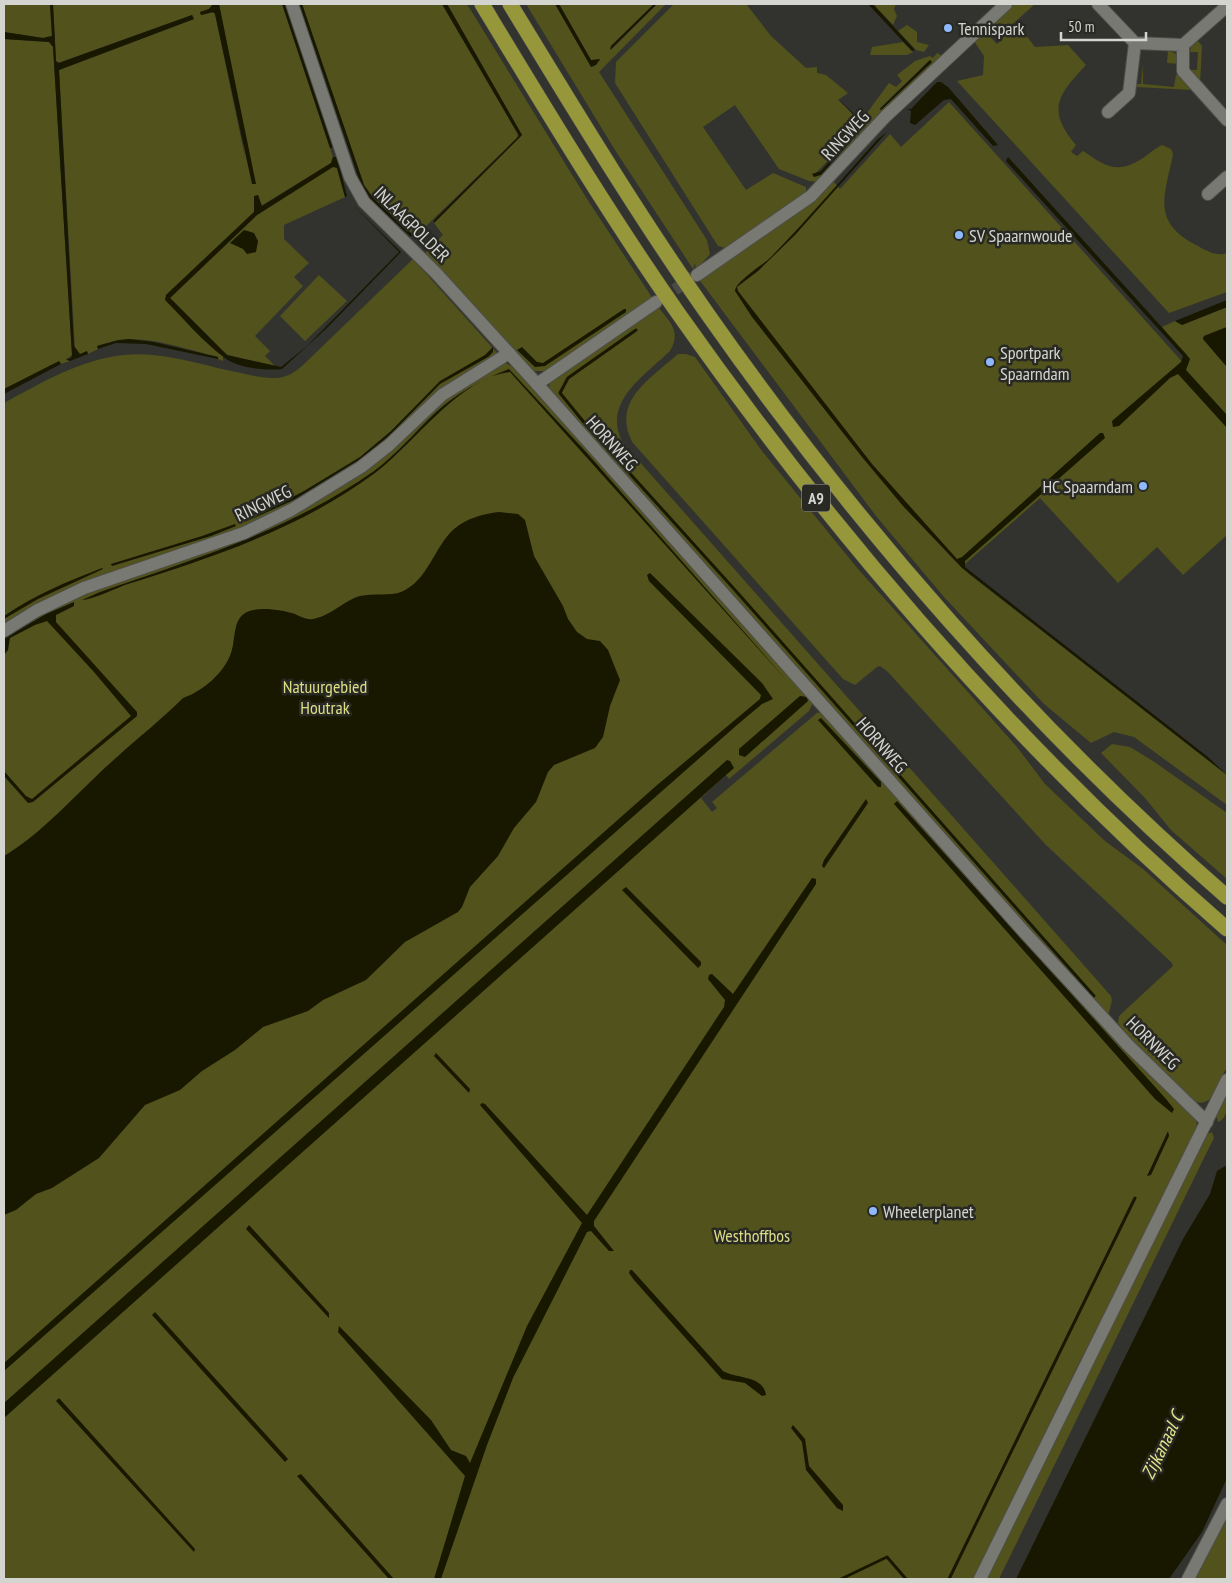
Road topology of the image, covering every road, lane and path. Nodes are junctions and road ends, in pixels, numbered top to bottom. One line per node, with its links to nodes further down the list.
1 (292, 4): 15 (street, INLAAGPOLDER)
2 (482, 4): 19 (highway, A9)
3 (510, 4): 18 (highway, A9)
4 (1006, 4): 13 (street, RINGWEG)
5 (1098, 4): 7 (street)
6 (1227, 6): 8 (street)
7 (1134, 43): 8 (street); 9 (street)
8 (1183, 46): 10 (street)
9 (1108, 112)
10 (1227, 120)
11 (1227, 177): 12 (street)
12 (1208, 194)
13 (697, 275)
14 (656, 302): 16 (street)
15 (509, 353): 16 (street, INLAAGPOLDER); 17 (street, RINGWEG)
16 (537, 384): 21 (street, HORNWEG)
17 (4, 631)
18 (1227, 897)
19 (1227, 929)
20 (1227, 1080): 21 (street)
21 (1207, 1122): 23 (street)
22 (1227, 1504): 24 (street)
23 (980, 1579)
24 (1188, 1579)

